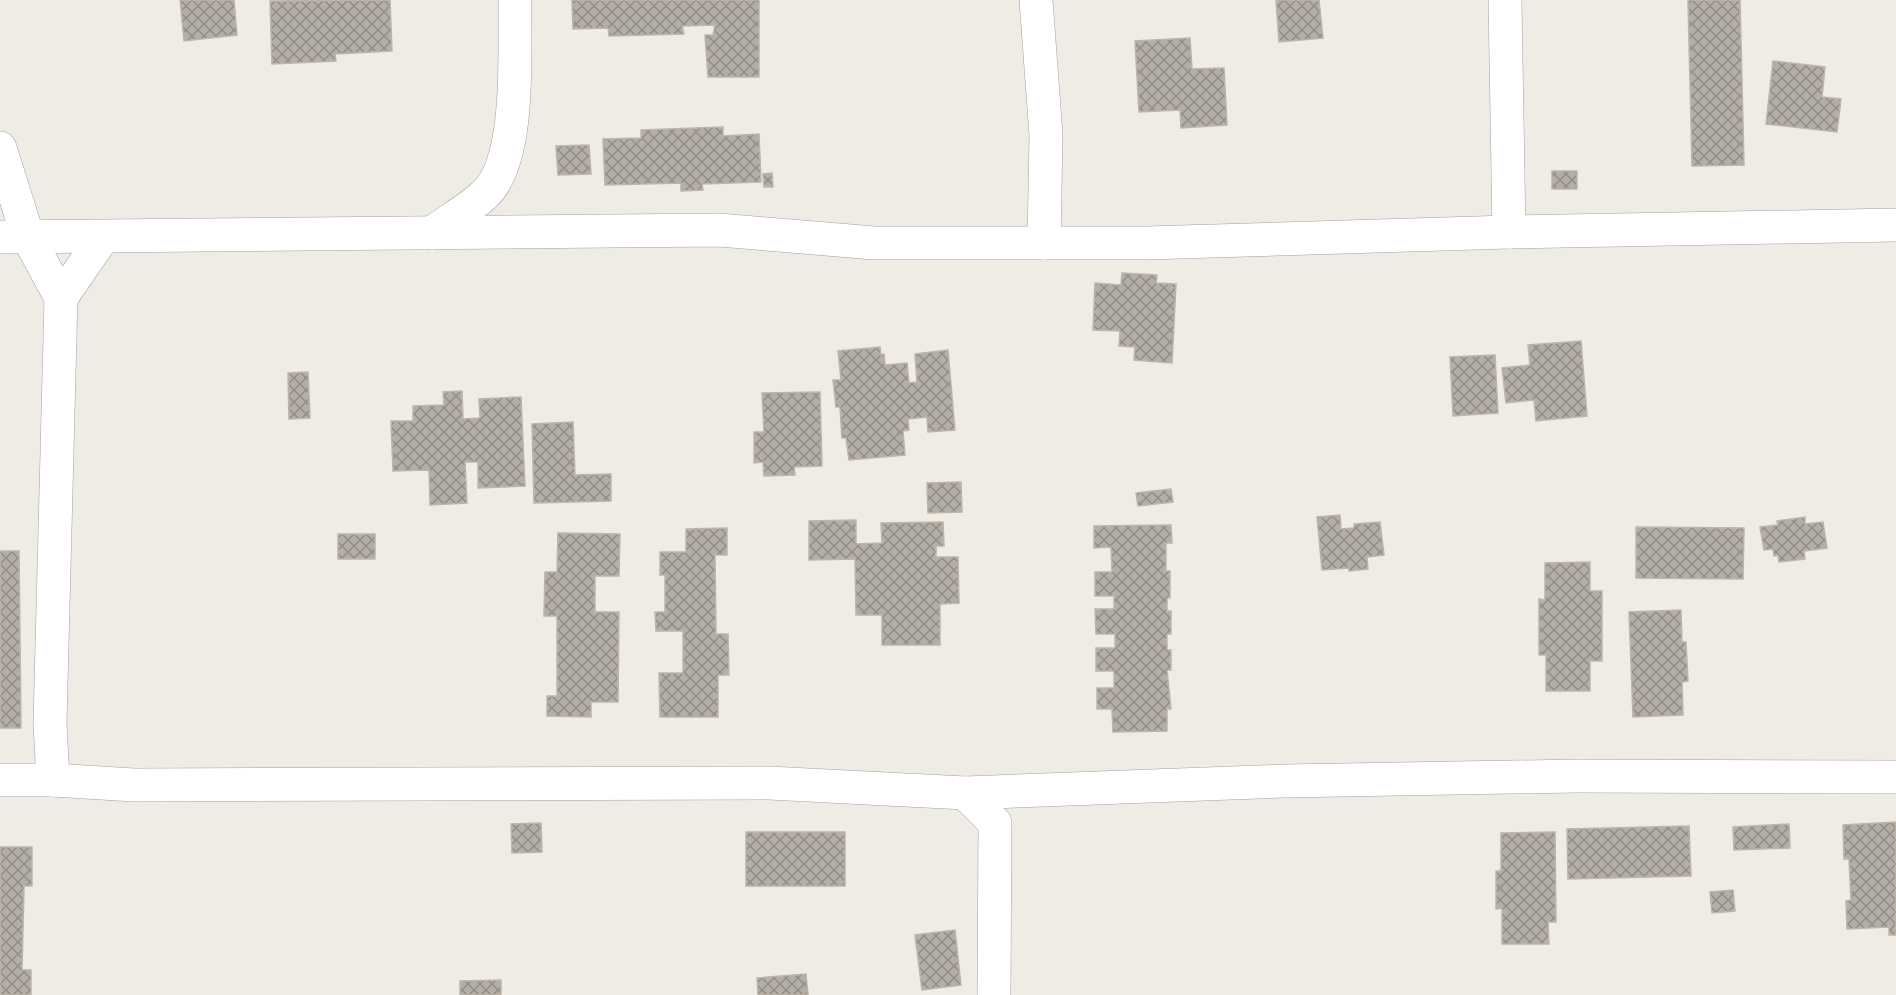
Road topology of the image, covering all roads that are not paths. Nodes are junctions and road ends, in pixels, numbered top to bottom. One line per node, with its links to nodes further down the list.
1 (514, 0): 6 (street)
2 (1036, 0): 10 (street)
3 (1505, 0): 7 (street)
4 (0, 148): 8 (street)
5 (1896, 225): 7 (street)
6 (432, 232): 9 (street); 10 (street)
7 (1509, 232): 10 (street)
8 (14, 237): 9 (street); 11 (street)
9 (104, 237): 11 (street)
10 (1044, 243)
11 (61, 298): 14 (street)
12 (1896, 777): 15 (street)
13 (0, 780): 14 (street)
14 (53, 780): 16 (street)
15 (1041, 791): 16 (street); 17 (street)
16 (965, 794): 17 (street)
17 (995, 823): 18 (street)
18 (994, 995)

